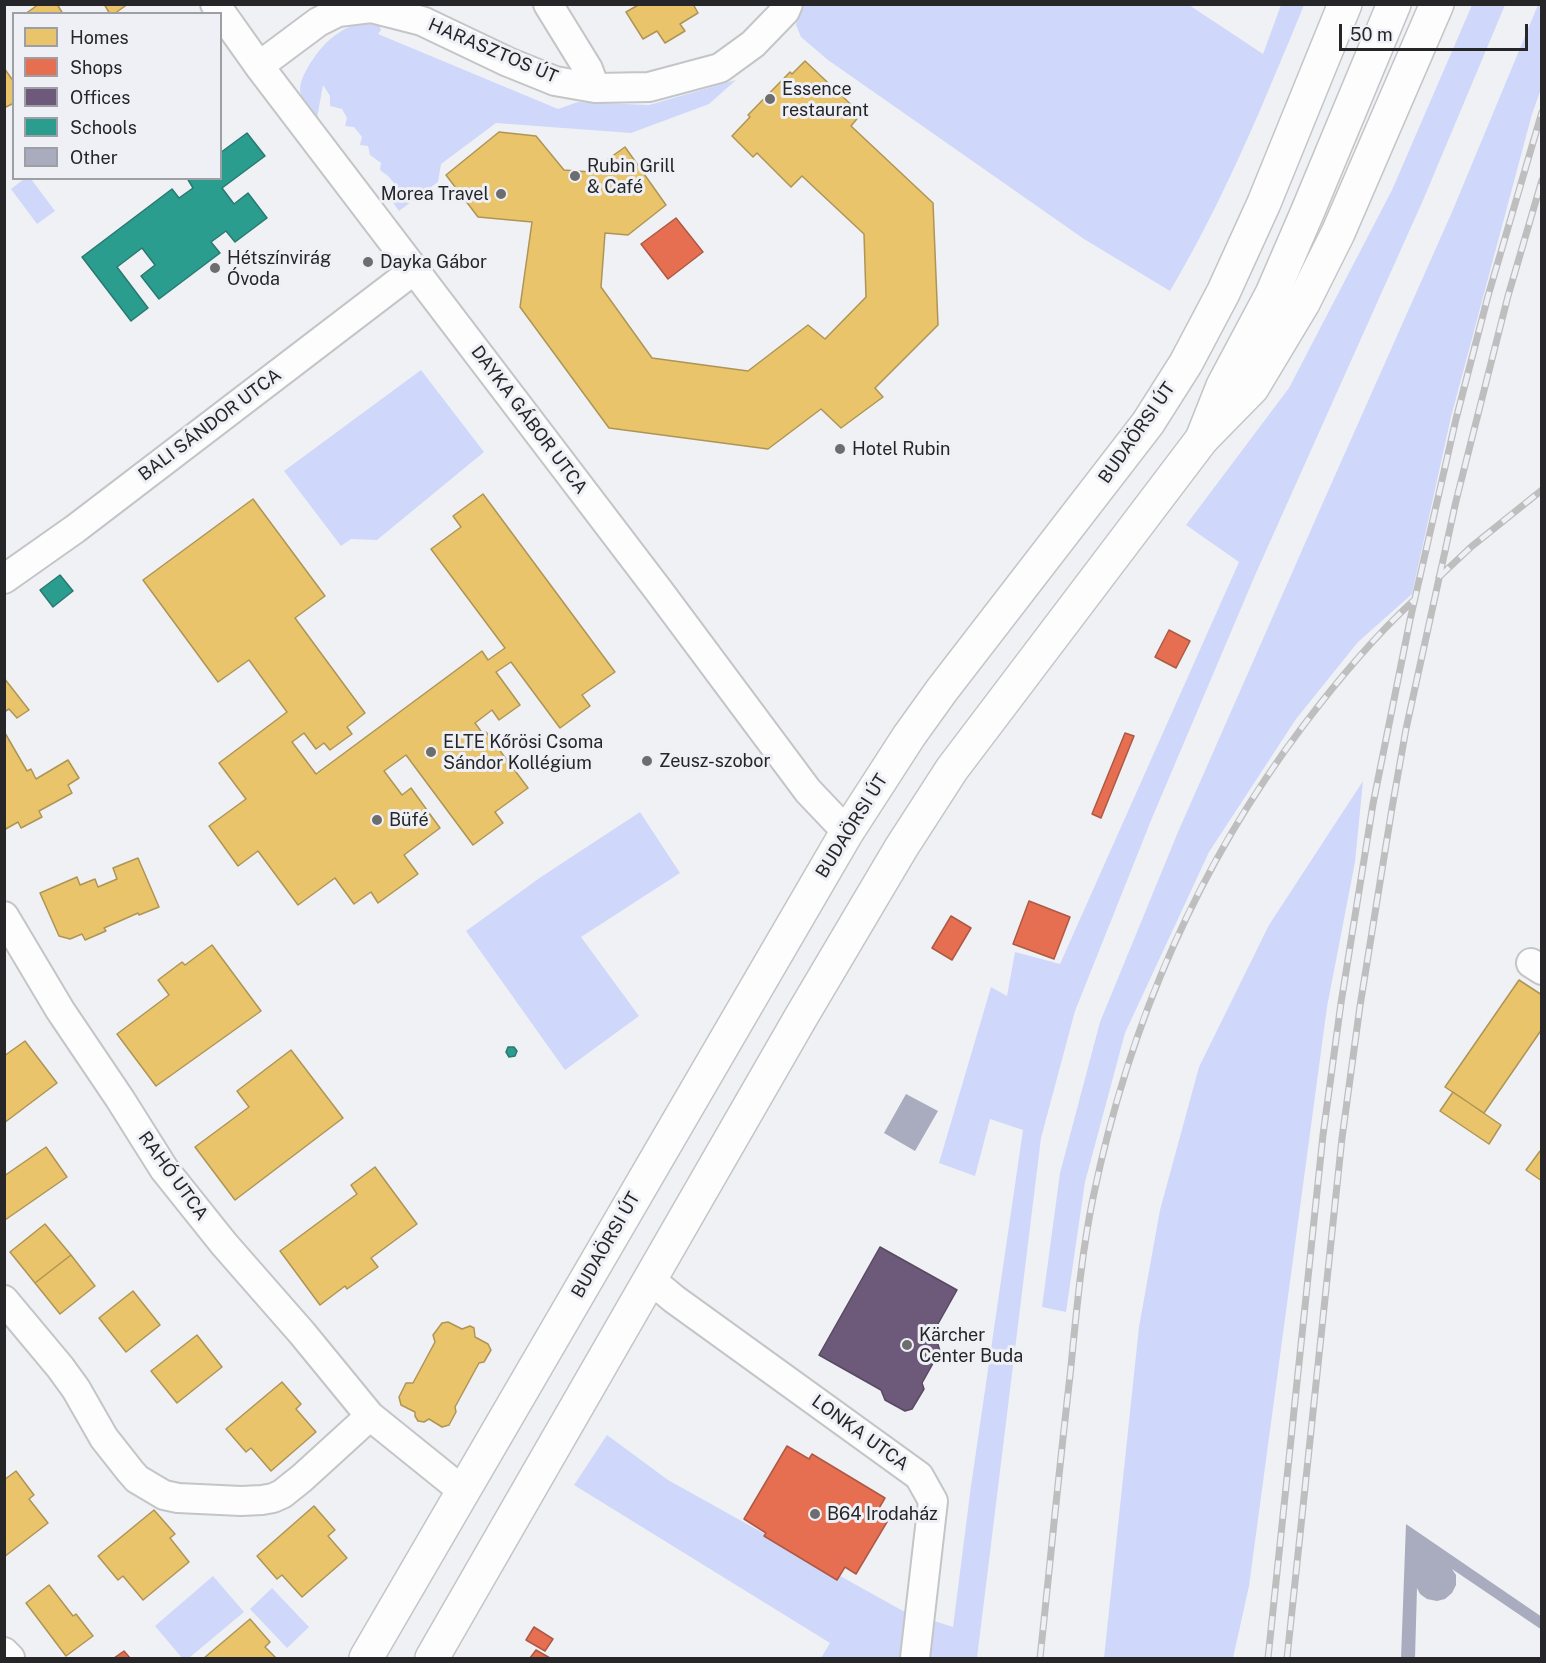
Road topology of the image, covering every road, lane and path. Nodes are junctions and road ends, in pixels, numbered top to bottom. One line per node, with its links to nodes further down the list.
1 (548, 4): 8 (street)
2 (789, 4): 8 (street, HARASZTOS ÚT)
3 (1345, 4): 12 (main road, BUDAÖRSI ÚT)
4 (1394, 4): 10 (main road)
5 (1437, 4): 10 (main road)
6 (222, 14): 7 (street, DAYKA GÁBOR UTCA)
7 (258, 66): 8 (street, HARASZTOS ÚT); 9 (street, DAYKA GÁBOR UTCA)
8 (595, 88)
9 (414, 270): 11 (street, BALI SÁNDOR UTCA); 12 (street, DAYKA GÁBOR UTCA)
10 (1202, 439): 14 (main road)
11 (4, 579)
12 (847, 832): 17 (main road, BUDAÖRSI ÚT)
13 (4, 916): 16 (street, RAHÓ UTCA)
14 (650, 1279): 21 (main road); 22 (street, LONKA UTCA)
15 (4, 1300): 16 (street)
16 (370, 1416): 17 (street, RAHÓ UTCA)
17 (463, 1491): 20 (main road, BUDAÖRSI ÚT)
18 (4, 1652): 19 (street)
19 (10, 1659)
20 (366, 1659)
21 (432, 1659)
22 (915, 1659)

